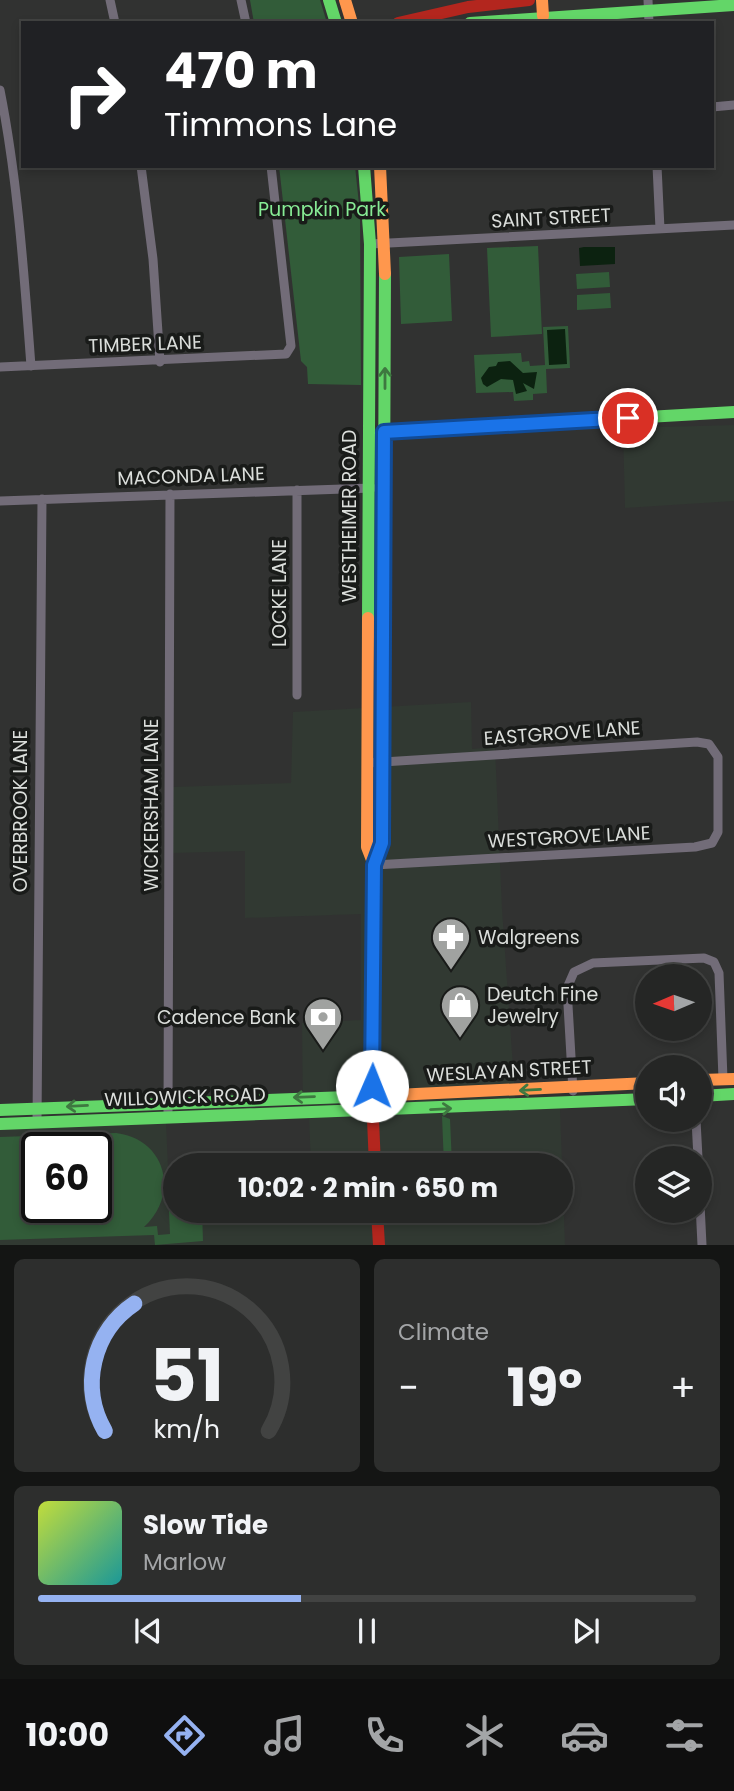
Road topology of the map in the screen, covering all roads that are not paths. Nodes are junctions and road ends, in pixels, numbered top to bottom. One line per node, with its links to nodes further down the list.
1 (110, 0): 10 (street)
2 (242, 0): 11 (street)
3 (329, 0): 12 (main road)
4 (345, 0): 13 (main road)
5 (530, 0): 14 (main road)
6 (542, 0): 9 (main road)
7 (734, 5): 8 (main road)
8 (648, 11): 9 (main road)
9 (542, 16): 15 (main road)
10 (115, 21)
11 (246, 21)
12 (335, 21)
13 (351, 21)
14 (407, 21)
15 (491, 21)
16 (0, 90): 31 (street)
17 (734, 105): 18 (street)
18 (714, 107)
19 (141, 168): 30 (street)
20 (271, 168): 30 (street, TIMBER LANE)
21 (365, 168): 26 (main road, WESTHEIMER ROAD)
22 (380, 168): 27 (main road, WESTHEIMER ROAD)
23 (657, 168): 25 (street)
24 (734, 225): 25 (street, SAINT STREET)
25 (660, 229): 27 (street, SAINT STREET)
26 (370, 244): 27 (street, SAINT STREET); 28 (main road, WESTHEIMER ROAD)
27 (385, 244): 29 (main road, WESTHEIMER ROAD)
28 (370, 341): 29 (main road); 33 (main road, WESTHEIMER ROAD)
29 (385, 342): 35 (main road, WESTHEIMER ROAD, one-way to 29)
30 (159, 362): 31 (street, TIMBER LANE)
31 (31, 366): 32 (street, TIMBER LANE)
32 (0, 367)
33 (369, 404): 35 (main road); 36 (main road, WESTHEIMER ROAD)
34 (734, 412): 35 (main road)
35 (384, 432): 37 (main road, WESTHEIMER ROAD)
36 (369, 488): 37 (street, MACONDA LANE); 38 (street, MACONDA LANE); 43 (main road, WESTHEIMER ROAD)
37 (384, 488): 44 (main road, WESTHEIMER ROAD)
38 (297, 490): 39 (street, MACONDA LANE); 42 (street, LOCKE LANE)
39 (170, 494): 40 (street, MACONDA LANE); 54 (street, WICKERSHAM LANE)
40 (42, 499): 41 (street, MACONDA LANE); 56 (street, OVERBROOK LANE)
41 (0, 501)
42 (297, 695)
43 (367, 763): 44 (street, EASTGROVE LANE); 46 (main road, WESTHEIMER ROAD)
44 (382, 763): 45 (street, EASTGROVE LANE); 46 (main road, WESTHEIMER ROAD)
45 (720, 792): 46 (street, WESTGROVE LANE)
46 (374, 865): 52 (main road, WESTHEIMER ROAD)
47 (729, 1079): 49 (street)
48 (635, 1084): 49 (main road, WESLAYAN STREET)
49 (573, 1087): 52 (main road, WESLAYAN STREET, one-way to 52); 55 (street)
50 (734, 1094): 51 (main road)
51 (712, 1095)
52 (372, 1096): 54 (main road, WILLOWICK ROAD, one-way to 54); 58 (main road, WESTHEIMER ROAD)
53 (635, 1100): 55 (main road, WESLAYAN STREET)
54 (168, 1101): 56 (main road, WILLOWICK ROAD, one-way to 56); 59 (street, WICKERSHAM LANE)
55 (573, 1103): 58 (main road, WESLAYAN STREET, one-way to 55)
56 (36, 1108): 57 (main road, WILLOWICK ROAD); 60 (street, OVERBROOK LANE)
57 (0, 1110)
58 (372, 1110): 59 (main road, WILLOWICK ROAD); 62 (main road, WESTHEIMER ROAD)
59 (168, 1116): 60 (main road, WILLOWICK ROAD)
60 (37, 1123): 61 (main road, WILLOWICK ROAD)
61 (0, 1125)
62 (374, 1153)
63 (378, 1223): 65 (main road)
64 (701, 1223): 66 (street)
65 (379, 1245)
66 (702, 1245)

